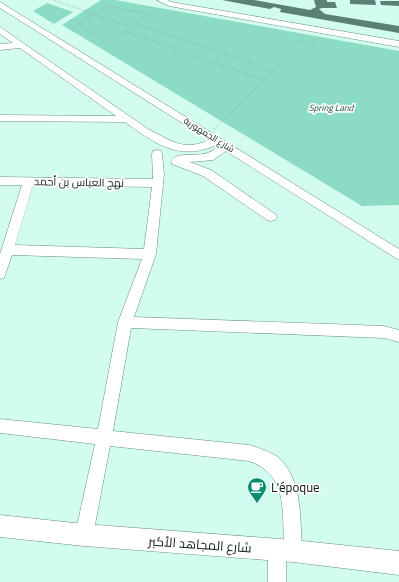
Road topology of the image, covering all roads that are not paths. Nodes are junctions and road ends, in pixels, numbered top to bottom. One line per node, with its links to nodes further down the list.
1 (4, 0): 4 (street, شارع الجمهورية)
2 (161, 0): 6 (street)
3 (0, 4): 4 (street, شارع الجمهورية)
4 (20, 15): 12 (street, شارع الجمهورية)
5 (0, 30): 7 (street)
6 (399, 44)
7 (21, 45): 8 (street); 10 (street)
8 (0, 47)
9 (0, 118): 10 (street)
10 (125, 119): 11 (street)
11 (144, 132): 13 (street); 14 (street)
12 (218, 140): 13 (street); 15 (street); 22 (street, شارع الجمهورية)
13 (171, 145): 14 (street); 15 (street)
14 (157, 152): 15 (street); 16 (street)
15 (176, 161): 16 (street); 19 (street)
16 (159, 179): 18 (street, نهج العباس بن أحمد); 21 (street)
17 (0, 181): 18 (street, نهج العباس بن أحمد)
18 (29, 181): 20 (street)
19 (271, 217)
20 (8, 250): 21 (street); 23 (street)
21 (150, 254): 24 (street)
22 (399, 255)
23 (0, 274)
24 (124, 322): 25 (street); 27 (street)
25 (399, 336)
26 (0, 426): 27 (street)
27 (104, 438): 29 (street); 30 (street)
28 (0, 526): 29 (main road, شارع المجاهد الأكبر)
29 (84, 535): 30 (main road, شارع المجاهد الأكبر)
30 (285, 550): 31 (main road, شارع المجاهد الأكبر); 32 (street)
31 (399, 563)
32 (277, 582)

